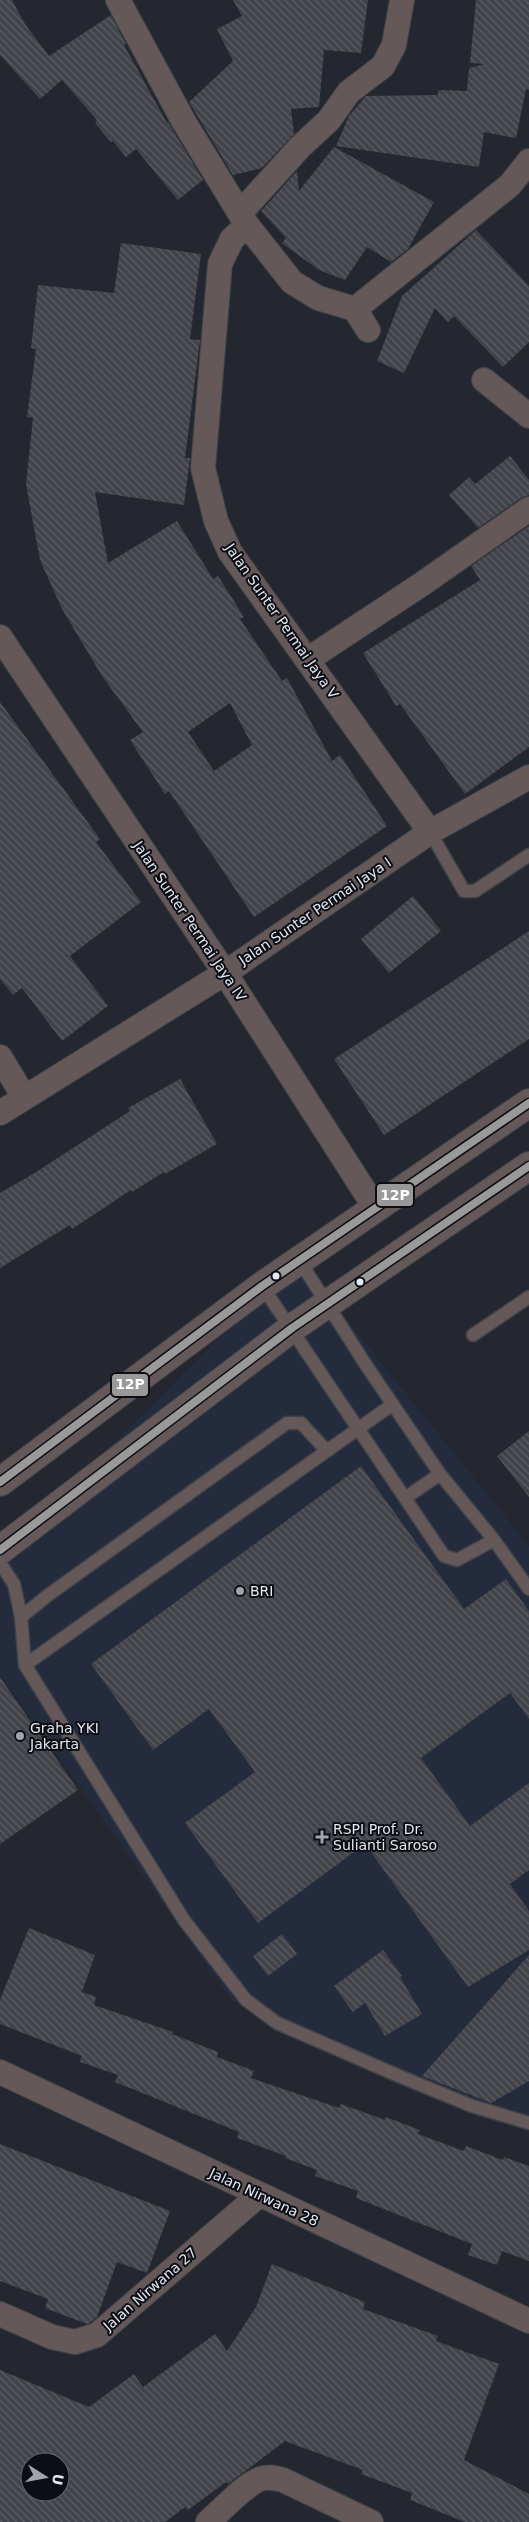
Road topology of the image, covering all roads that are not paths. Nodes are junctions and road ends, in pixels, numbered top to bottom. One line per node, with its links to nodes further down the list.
1 (118, 0): 4 (street)
2 (402, 0): 4 (street, Jalan Sunter Permai Jaya V)
3 (529, 161): 5 (street)
4 (240, 226): 5 (street); 11 (street, Jalan Sunter Permai Jaya V)
5 (355, 309): 6 (street)
6 (368, 330)
7 (484, 380): 8 (street)
8 (529, 416)
9 (529, 509): 11 (street)
10 (0, 637): 15 (street, Jalan Sunter Permai Jaya IV)
11 (307, 660): 13 (street, Jalan Sunter Permai Jaya V)
12 (529, 777): 13 (street, Jalan Sunter Permai Jaya I)
13 (430, 832): 14 (lane); 15 (street, Jalan Sunter Permai Jaya I)
14 (529, 855)
15 (225, 973): 17 (street, Jalan Sunter Permai Jaya I); 21 (street, Jalan Sunter Permai Jaya IV)
16 (0, 1058): 17 (street)
17 (24, 1097): 19 (street, Jalan Sunter Permai Jaya I)
18 (529, 1103): 21 (street)
19 (0, 1113)
20 (529, 1166): 25 (street)
21 (376, 1208): 22 (street)
22 (299, 1260): 23 (street); 25 (lane)
23 (262, 1286): 26 (lane); 32 (street)
24 (529, 1297): 27 (lane)
25 (327, 1304): 26 (street); 28 (lane)
26 (292, 1328): 29 (lane); 35 (street)
27 (473, 1335)
28 (393, 1404): 29 (lane); 31 (lane)
29 (359, 1429): 30 (lane); 33 (lane)
30 (327, 1451): 38 (lane); 39 (lane)
31 (440, 1474): 33 (lane); 34 (lane)
32 (0, 1482)
33 (406, 1498): 34 (lane)
34 (494, 1540): 37 (lane)
35 (0, 1550)
36 (0, 1563): 38 (lane)
37 (529, 1589)
38 (21, 1617): 39 (lane)
39 (25, 1665): 41 (lane)
40 (0, 2072): 42 (street, Jalan Nirwana 28)
41 (529, 2123)
42 (259, 2195): 43 (street, Jalan Nirwana 27); 44 (street, Jalan Nirwana 28)
43 (0, 2314)
44 (529, 2321)
45 (208, 2522): 46 (street)
46 (371, 2522)

